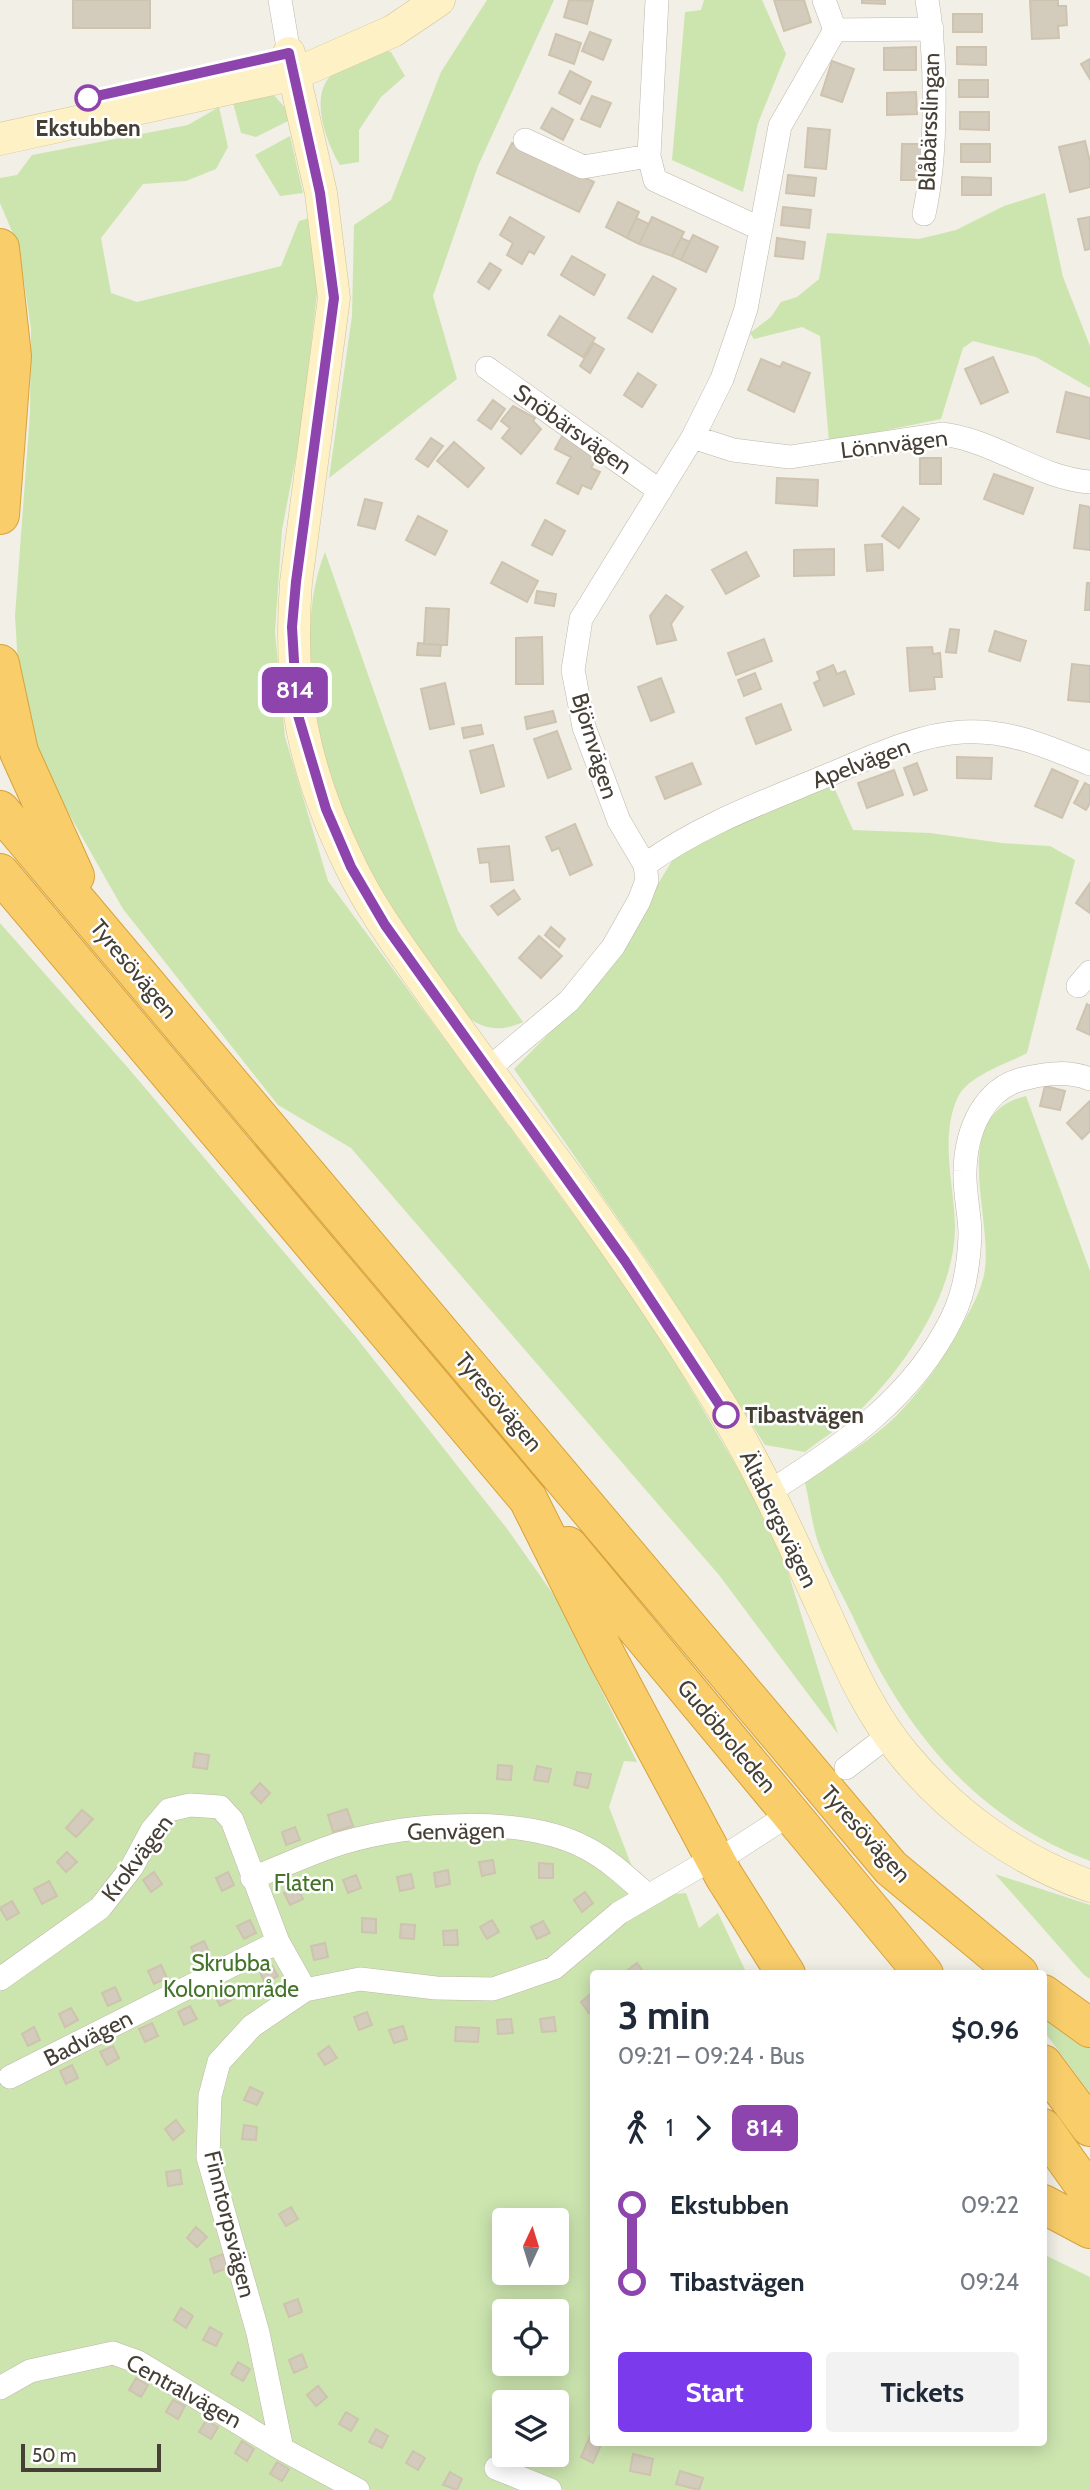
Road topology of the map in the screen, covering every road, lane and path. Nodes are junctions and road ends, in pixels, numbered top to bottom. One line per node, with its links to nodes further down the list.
1 (280, 0): 9 (street)
2 (404, 0): 9 (street)
3 (439, 0): 9 (street)
4 (657, 0): 13 (street)
5 (824, 0): 8 (street)
6 (927, 0): 7 (street, Blåbärsslingan)
7 (932, 29): 8 (street, Blåbärsslingan); 14 (street, Blåbärsslingan)
8 (835, 30): 15 (street)
9 (292, 63): 10 (street); 11 (street); 28 (street, Ältabergsvägen)
10 (0, 117)
11 (0, 139)
12 (525, 140): 13 (street)
13 (649, 156): 15 (street)
14 (924, 214)
15 (759, 228): 18 (street, Björnvägen)
16 (0, 248): 21 (highway)
17 (487, 368): 20 (street, Snöbärsvägen)
18 (693, 437): 19 (street, Lönnvägen); 20 (street, Björnvägen)
19 (1090, 482)
20 (660, 491): 25 (street, Björnvägen)
21 (0, 515)
22 (0, 664): 27 (highway)
23 (1090, 764): 25 (street, Apelvägen)
24 (0, 810): 27 (highway, Tyresövägen)
25 (645, 865): 28 (street)
26 (0, 873): 31 (highway, Tyresövägen)
27 (103, 932): 37 (highway, Tyresövägen)
28 (487, 1070): 30 (street, Ältabergsvägen)
29 (1090, 1079): 30 (street)
30 (769, 1492): 32 (street, Ältabergsvägen)
31 (528, 1499): 42 (highway, Tyresövägen); 43 (highway, Gudöbroleden)
32 (889, 1735): 33 (street); 39 (street, Ältabergsvägen)
33 (846, 1768)
34 (776, 1823): 35 (street)
35 (728, 1854)
36 (698, 1867): 40 (street, Finntorpsvägen)
37 (891, 1868): 44 (highway); 45 (highway, Tyresövägen)
38 (253, 1878): 40 (street, Genvägen); 41 (street, Krokvägen); 46 (street, Krokvägen)
39 (1090, 1886)
40 (647, 1895): 47 (street, Finntorpsvägen)
41 (278, 1942): 47 (street, Krokvägen); 51 (street, Badvägen)
42 (783, 1970)
43 (922, 1970)
44 (972, 1970)
45 (1014, 1970)
46 (0, 1979)
47 (305, 1990): 57 (street, Finntorpsvägen)
48 (1047, 1997): 49 (highway)
49 (1090, 2028)
50 (1047, 2069): 52 (highway)
51 (10, 2077)
52 (1090, 2127)
53 (1047, 2136): 55 (highway)
54 (1047, 2205): 55 (highway)
55 (1086, 2216)
56 (0, 2388): 57 (street, Centralvägen)
57 (282, 2449): 59 (street, Centralvägen)
58 (496, 2468): 60 (street)
59 (352, 2488)
60 (550, 2490)

